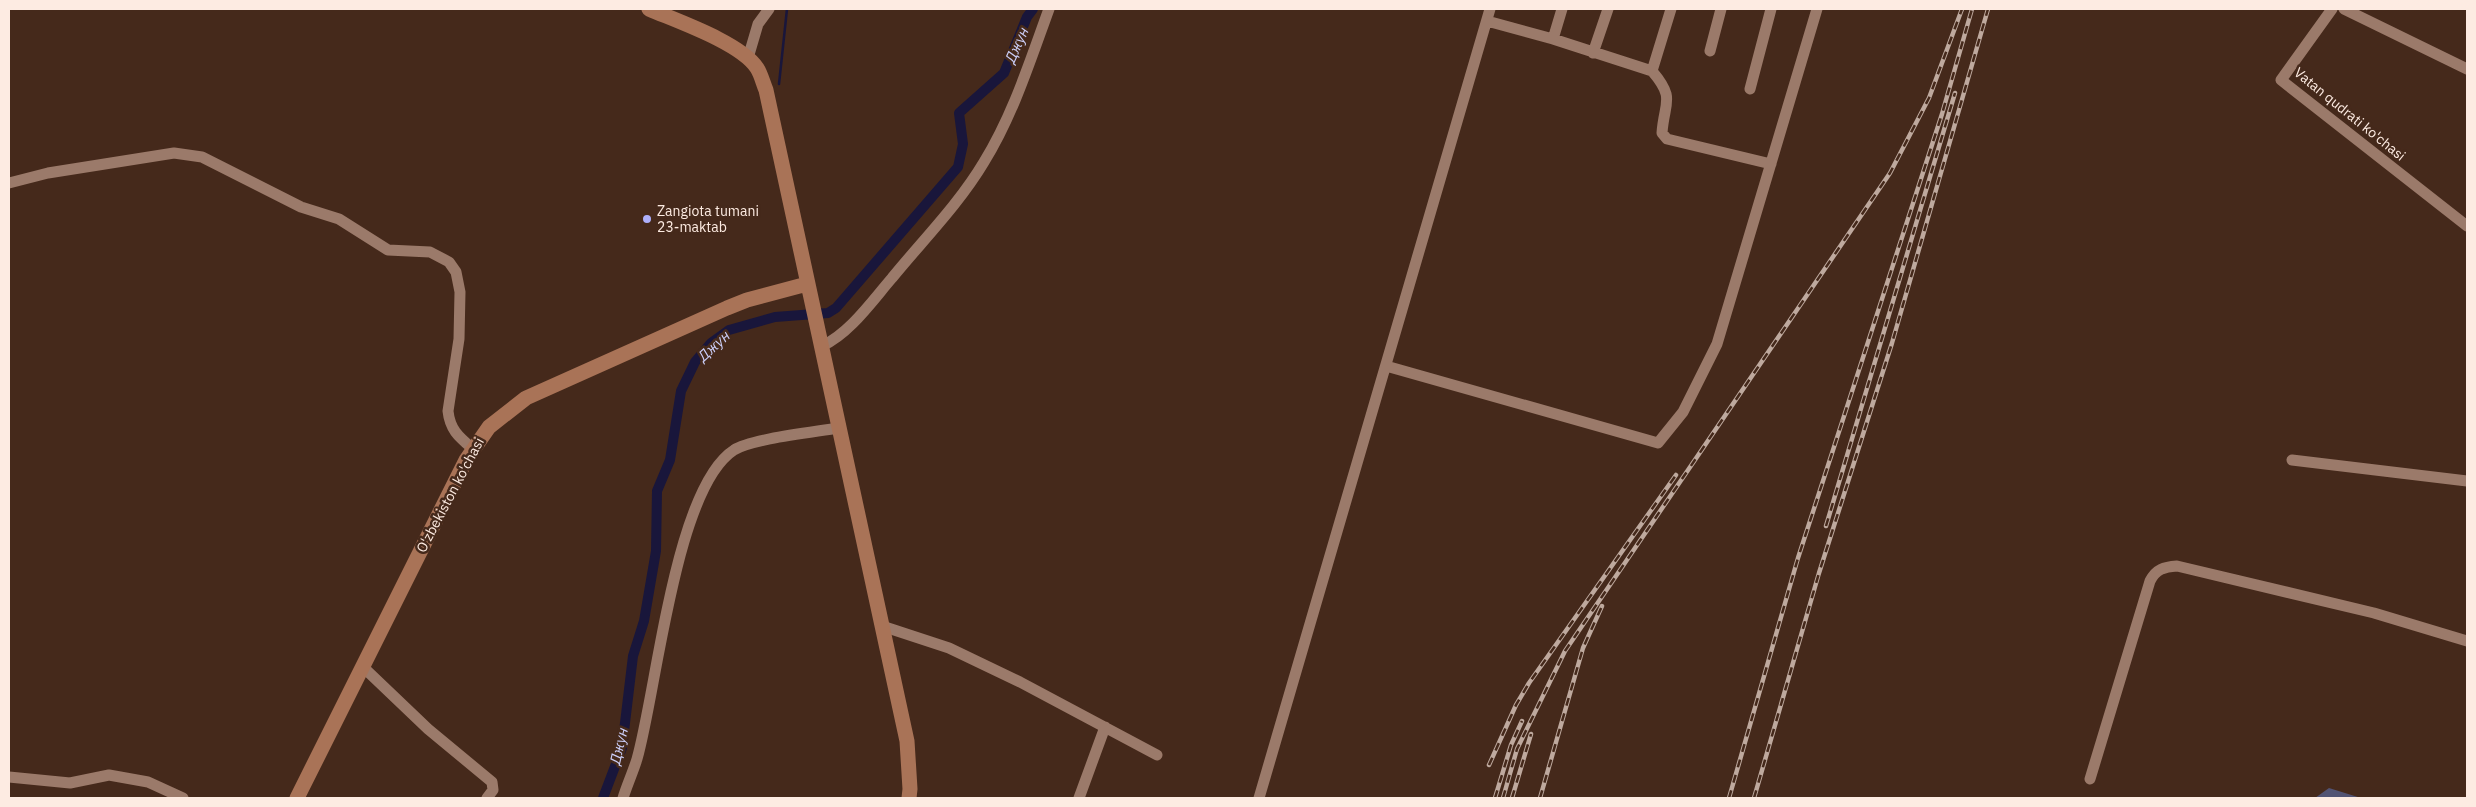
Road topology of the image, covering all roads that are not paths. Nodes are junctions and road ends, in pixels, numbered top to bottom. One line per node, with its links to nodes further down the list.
1 (649, 9): 17 (main road)
2 (769, 9): 17 (street)
3 (1049, 9): 25 (street)
4 (1490, 9): 13 (street)
5 (1562, 9): 14 (street)
6 (1608, 9): 16 (street)
7 (1671, 9): 19 (street)
8 (1721, 9): 15 (street)
9 (1771, 9): 20 (street)
10 (1817, 9): 21 (street)
11 (2332, 9): 23 (street, Vatan qudrati ko'chasi)
12 (2344, 9): 18 (street)
13 (1487, 21): 14 (street); 26 (street)
14 (1553, 39): 16 (street)
15 (1710, 51)
16 (1593, 53): 19 (street)
17 (748, 58): 24 (main road)
18 (2467, 69)
19 (1652, 71): 21 (street)
20 (1750, 89)
21 (1771, 164): 26 (street)
22 (9, 184): 28 (street)
23 (2467, 226)
24 (807, 284): 25 (main road); 28 (main road, O'zbekiston ko'chasi)
25 (822, 346): 27 (main road)
26 (1386, 366): 44 (street)
27 (838, 428): 31 (main road); 41 (street)
28 (473, 449): 33 (main road, O'zbekiston ko'chasi)
29 (2292, 460): 30 (street)
30 (2467, 481)
31 (882, 626): 34 (street); 42 (main road)
32 (2467, 641): 37 (street)
33 (362, 666): 39 (main road, O'zbekiston ko'chasi); 40 (street)
34 (1106, 727): 35 (street); 43 (street)
35 (1157, 755)
36 (9, 777): 38 (street)
37 (2090, 779)
38 (183, 798)
39 (298, 798)
40 (487, 798)
41 (623, 798)
42 (909, 798)
43 (1079, 798)
44 (1259, 798)

